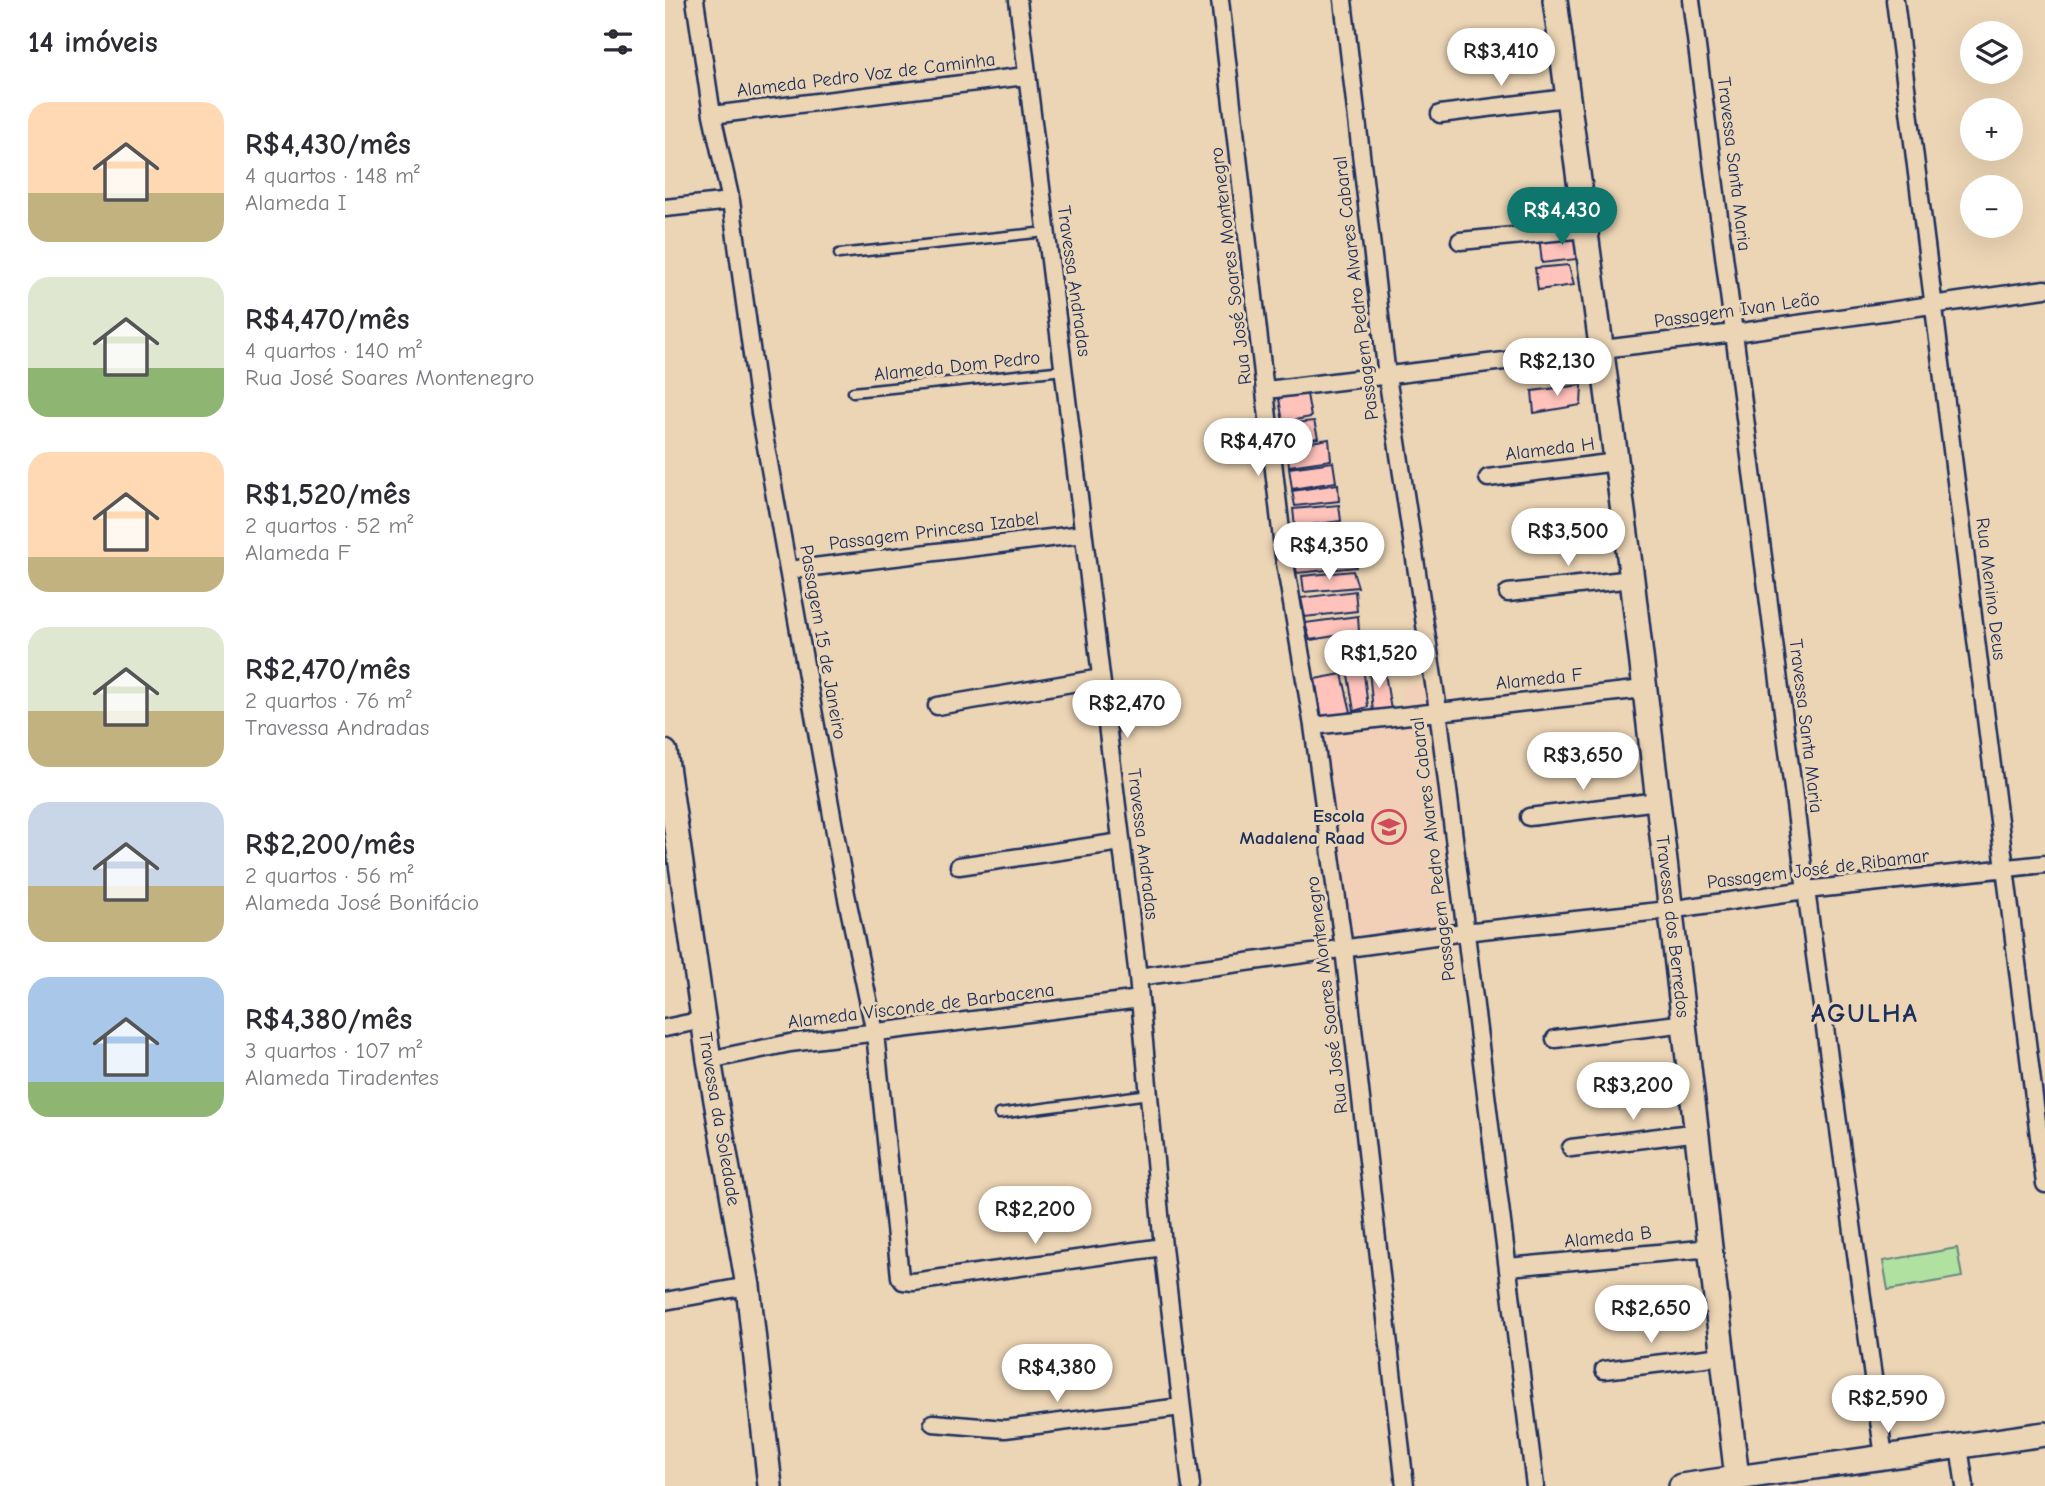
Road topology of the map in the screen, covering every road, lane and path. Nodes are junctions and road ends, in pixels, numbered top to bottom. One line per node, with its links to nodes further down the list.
1 (695, 0): 11 (street, Passagem 15 de Janeiro)
2 (1017, 0): 8 (street, Travessa Andradas)
3 (1220, 0): 24 (street, Rua José Soares Montenegro)
4 (1343, 0): 23 (street, Passagem Pedro Alvares Cabaral)
5 (1555, 0): 9 (street, Travessa dos Berredos)
6 (1691, 0): 20 (street, Travessa Santa Maria)
7 (1895, 0): 19 (street, Rua Menino Deus)
8 (1026, 76): 11 (street, Alameda Pedro Voz de Caminha); 15 (street, Travessa Andradas)
9 (1566, 98): 10 (street); 14 (street, Travessa dos Berredos)
10 (1440, 114)
11 (712, 115): 12 (street, Passagem 15 de Janeiro)
12 (731, 201): 13 (street); 29 (street, Passagem 15 de Janeiro)
13 (665, 208)
14 (1586, 229): 16 (street); 21 (street, Travessa dos Berredos)
15 (1046, 232): 17 (lane); 22 (street, Travessa Andradas)
16 (1460, 242)
17 (839, 254)
18 (2045, 289): 19 (street, Passagem Ivan Leão)
19 (1933, 304): 20 (street, Passagem Ivan Leão); 44 (street, Rua Menino Deus)
20 (1734, 332): 21 (street, Passagem Ivan Leão); 45 (street, Travessa Santa Maria)
21 (1601, 349): 23 (street, Passagem Ivan Leão); 26 (street, Travessa dos Berredos)
22 (1064, 370): 25 (lane, Alameda Dom Pedro); 28 (street, Travessa Andradas)
23 (1387, 376): 24 (street, Passagem Ivan Leão); 35 (street, Passagem Pedro Alvares Cabaral)
24 (1267, 390): 36 (street, Rua José Soares Montenegro)
25 (853, 393)
26 (1617, 462): 27 (street, Alameda H); 30 (street, Travessa dos Berredos)
27 (1488, 478)
28 (1083, 534): 29 (street, Passagem Princesa Izabel); 32 (street, Travessa Andradas)
29 (789, 570): 54 (street, Passagem 15 de Janeiro)
30 (1632, 579): 31 (street); 33 (street, Travessa dos Berredos)
31 (1508, 593)
32 (1101, 678): 34 (street); 41 (street, Travessa Andradas)
33 (1644, 689): 35 (street, Alameda F); 38 (street, Travessa dos Berredos)
34 (937, 706)
35 (1438, 710): 36 (street, Alameda F); 47 (street, Passagem Pedro Alvares Cabaral)
36 (1313, 726): 48 (street, Rua José Soares Montenegro)
37 (665, 752): 40 (street, Travessa da Soledade)
38 (1658, 801): 39 (street); 46 (street, Travessa dos Berredos)
39 (1529, 817)
40 (671, 838): 51 (street, Travessa da Soledade)
41 (1121, 842): 43 (street); 49 (street, Travessa Andradas)
42 (2045, 864): 44 (street, Passagem José de Ribamar)
43 (959, 866)
44 (2005, 867): 45 (street, Passagem José de Ribamar); 61 (street, Rua Menino Deus)
45 (1806, 890): 46 (street, Passagem José de Ribamar); 73 (street, Travessa Santa Maria)
46 (1669, 910): 47 (street, Passagem José de Ribamar); 52 (street, Travessa dos Berredos)
47 (1464, 932): 48 (street, Passagem José de Ribamar); 64 (street, Passagem Pedro Alvares Cabaral)
48 (1344, 949): 49 (street, Passagem José de Ribamar); 77 (street, Rua José Soares Montenegro)
49 (1138, 976): 50 (street, Travessa Andradas)
50 (1140, 999): 54 (street, Alameda Visconde de Barbacena); 57 (street, Travessa Andradas)
51 (703, 1020): 53 (street); 56 (street, Travessa da Soledade)
52 (1686, 1023): 55 (street); 59 (street, Travessa dos Berredos)
53 (665, 1028)
54 (875, 1033): 56 (street, Alameda Visconde de Barbacena); 62 (street, Passagem 15 de Janeiro)
55 (1555, 1038)
56 (709, 1060): 65 (street, Travessa da Soledade)
57 (1149, 1094): 58 (lane); 62 (street, Travessa Andradas)
58 (999, 1114)
59 (1699, 1132): 60 (street); 63 (street, Travessa dos Berredos)
60 (1571, 1148)
61 (2045, 1184)
62 (1163, 1247): 69 (street, Travessa Andradas)
63 (1711, 1248): 64 (street, Alameda B); 67 (street, Travessa dos Berredos)
64 (1509, 1268): 78 (street, Passagem Pedro Alvares Cabaral)
65 (748, 1286): 66 (street); 75 (street, Travessa da Soledade)
66 (665, 1301)
67 (1722, 1356): 68 (street); 74 (street, Travessa dos Berredos)
68 (1604, 1370)
69 (1181, 1407): 70 (street); 76 (street, Travessa Andradas)
70 (933, 1423)
71 (2045, 1434): 72 (street)
72 (1959, 1447): 73 (street); 80 (street)
73 (1884, 1457): 74 (street)
74 (1737, 1478): 79 (street)
75 (770, 1486)
76 (1191, 1486)
77 (1405, 1486)
78 (1535, 1486)
79 (1681, 1486)
80 (1965, 1486)

